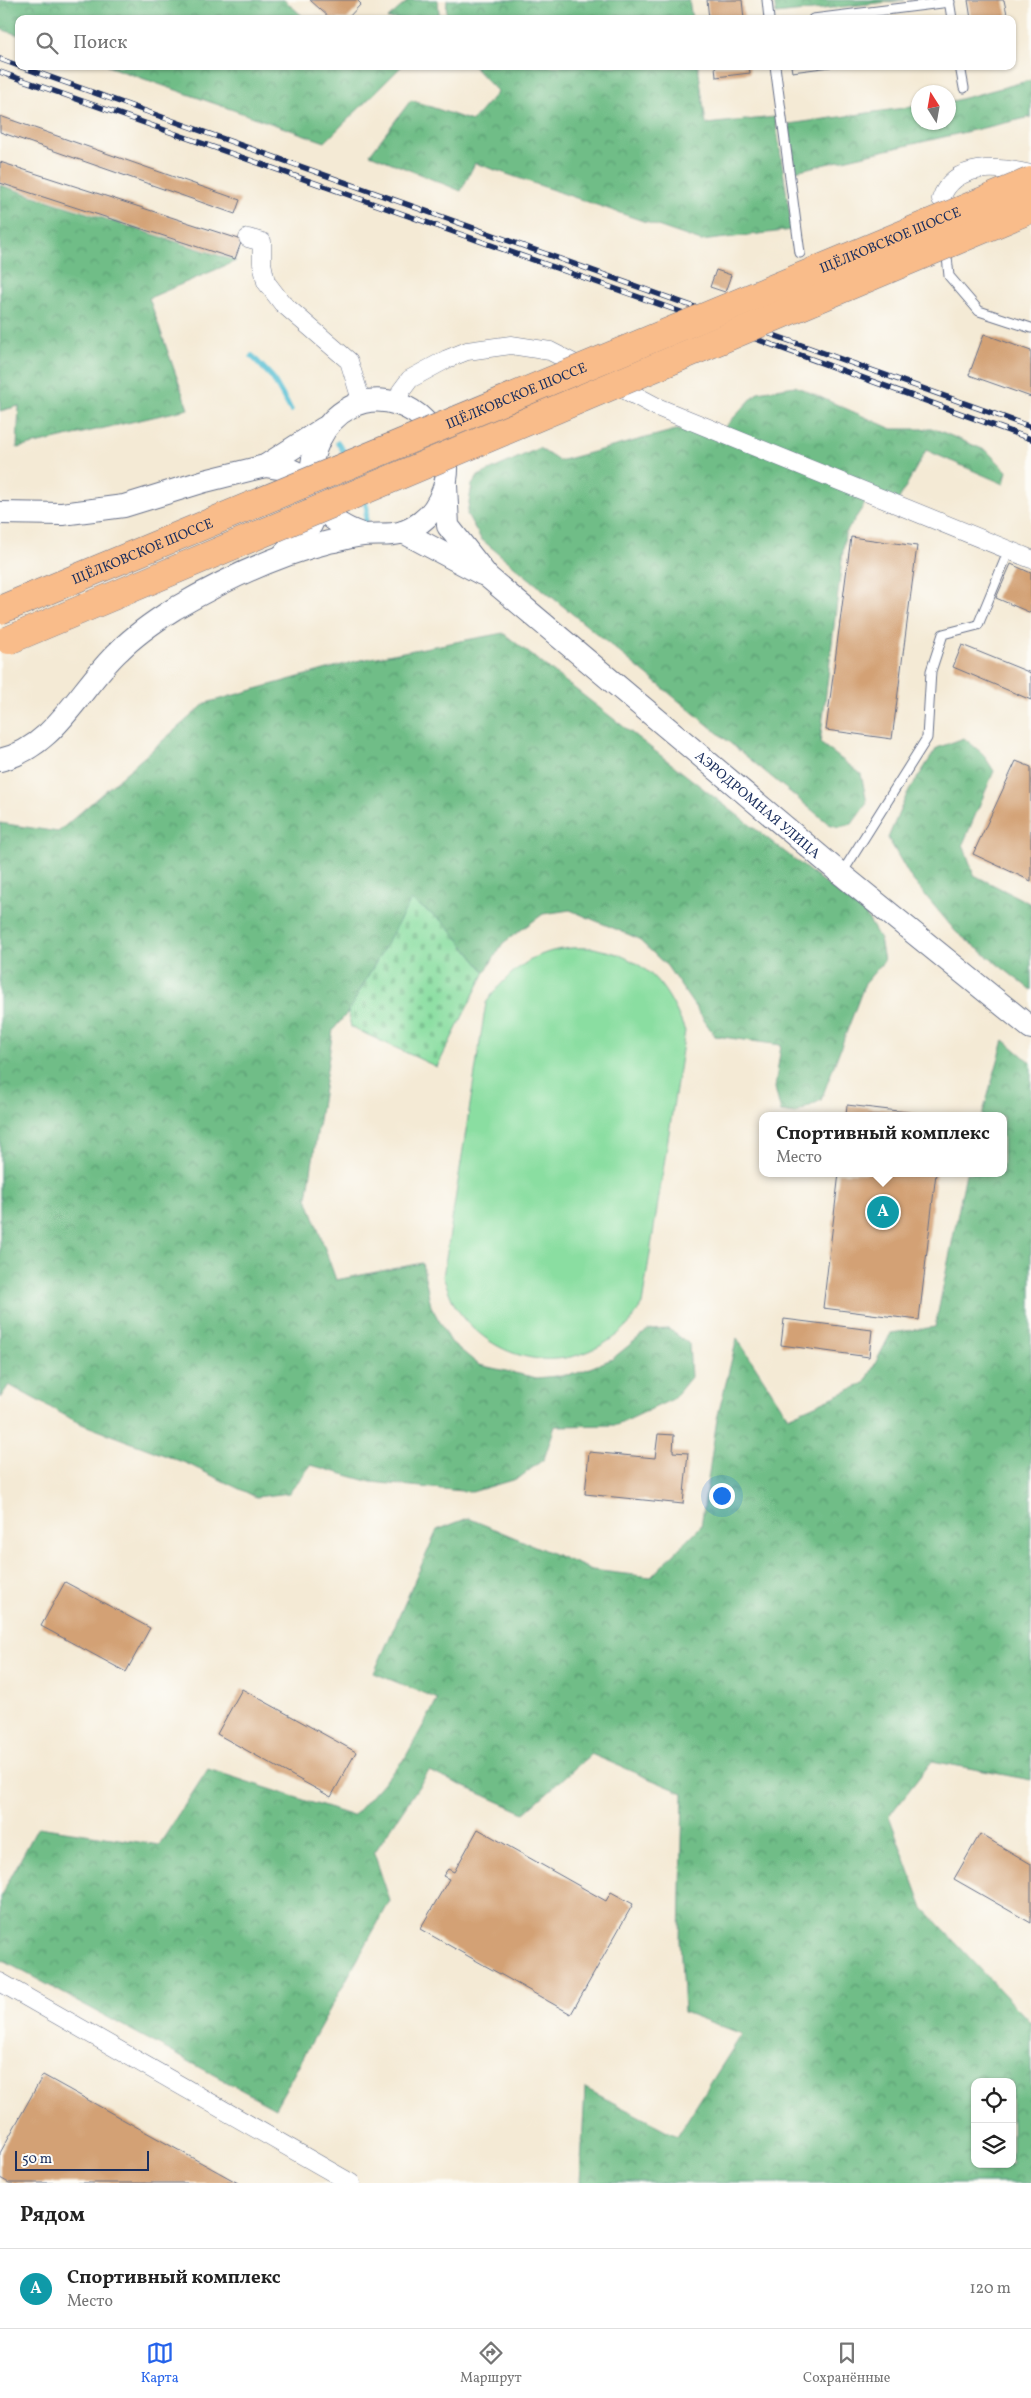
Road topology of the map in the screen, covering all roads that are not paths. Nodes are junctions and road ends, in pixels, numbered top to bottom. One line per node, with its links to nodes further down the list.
1 (767, 0): 3 (lane)
2 (950, 1): 4 (lane); 5 (lane)
3 (769, 15)
4 (843, 15)
5 (952, 15)
6 (776, 70): 15 (lane)
7 (961, 70): 8 (lane)
8 (964, 88)
9 (1031, 175): 11 (street); 12 (street)
10 (1031, 182): 31 (main road, ЩЁЛКОВСКОЕ ШОССЕ, bridge)
11 (1031, 186)
12 (942, 199): 16 (lane)
13 (1031, 209): 32 (main road, ЩЁЛКОВСКОЕ ШОССЕ, bridge)
14 (248, 238): 17 (street)
15 (800, 253)
16 (1031, 328)
17 (362, 403): 18 (street); 19 (street)
18 (397, 404): 22 (street); 27 (street)
19 (324, 428): 20 (street); 21 (street)
20 (265, 466): 21 (street); 24 (street)
21 (312, 479): 23 (street)
22 (446, 482): 25 (street); 30 (street)
23 (321, 504): 26 (street); 28 (street)
24 (0, 513)
25 (403, 532): 26 (street); 30 (street)
26 (364, 535): 28 (street)
27 (1009, 550): 29 (street); 34 (lane)
28 (280, 558): 33 (street)
29 (1031, 559)
30 (488, 577): 34 (street, АЭРОДРОМНАЯ УЛИЦА)
31 (0, 610)
32 (9, 640)
33 (0, 760)
34 (841, 874): 35 (street, АЭРОДРОМНАЯ УЛИЦА)
35 (1031, 1028)
36 (0, 1982): 37 (street)
37 (351, 2183)

